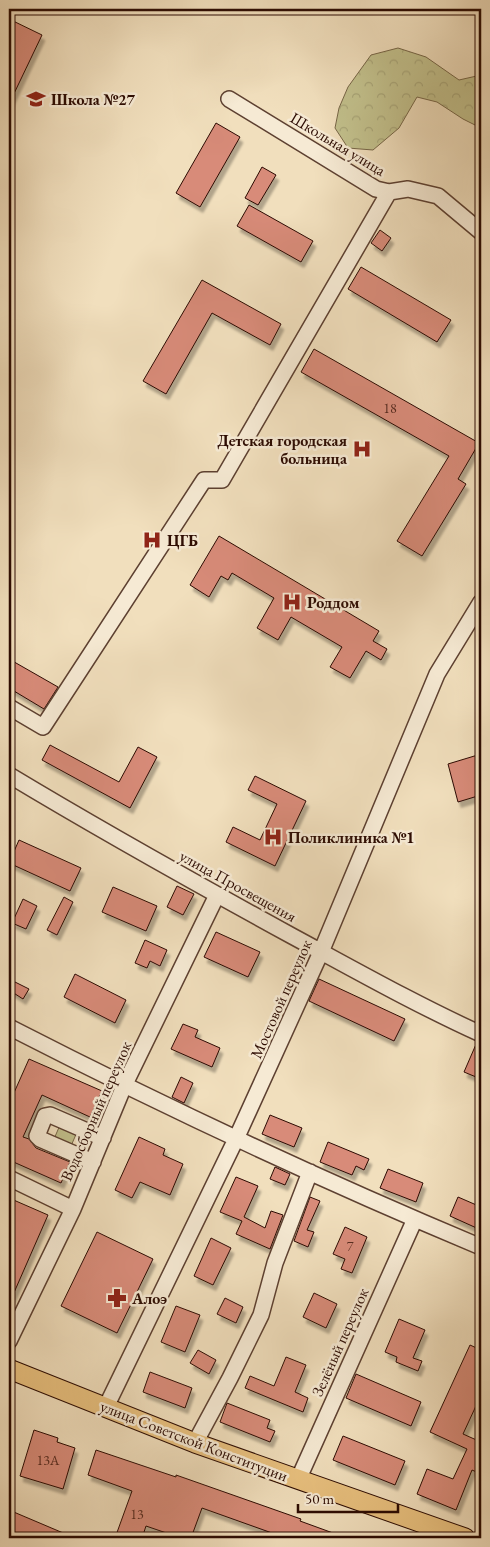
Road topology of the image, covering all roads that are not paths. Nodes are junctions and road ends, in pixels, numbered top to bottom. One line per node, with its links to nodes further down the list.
1 (229, 99): 2 (street, Школьная улица)
2 (389, 192): 3 (street, Школьная улица); 5 (street)
3 (481, 232)
4 (481, 602): 8 (street, Мостовой переулок)
5 (9, 707)
6 (9, 775): 7 (street, улица Просвещения)
7 (217, 896): 8 (street, улица Просвещения); 11 (street, Водосборный переулок)
8 (321, 952): 10 (street, улица Просвещения); 13 (street, Мостовой переулок)
9 (9, 1026): 11 (street)
10 (481, 1034)
11 (124, 1086): 12 (street, Водосборный переулок); 13 (street)
12 (103, 1138): 14 (street, Водосборный переулок); 14 (street)
13 (236, 1138): 15 (street); 22 (street, Мостовой переулок)
14 (93, 1162): 17 (street, Водосборный переулок)
15 (310, 1172): 18 (street); 23 (street)
16 (9, 1178): 17 (street)
17 (73, 1210): 20 (street, Водосборный переулок)
18 (415, 1219): 19 (street); 24 (street, Зелёный переулок)
19 (481, 1247)
20 (9, 1341)
21 (9, 1370): 22 (main road, улица Советской Конституции)
22 (106, 1407): 23 (main road, улица Советской Конституции)
23 (194, 1443): 24 (main road, улица Советской Конституции)
24 (298, 1480): 25 (main road, улица Советской Конституции)
25 (432, 1533): 26 (main road, улица Советской Конституции)
26 (465, 1538)

